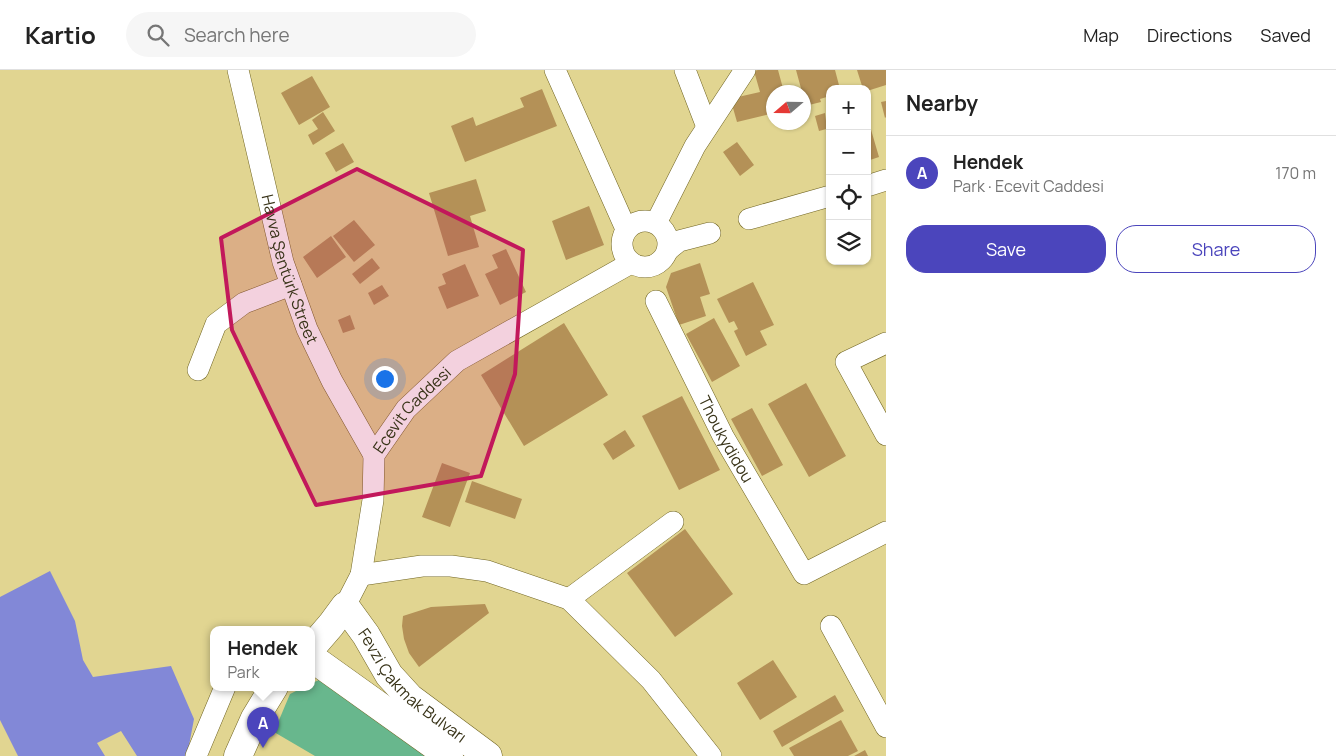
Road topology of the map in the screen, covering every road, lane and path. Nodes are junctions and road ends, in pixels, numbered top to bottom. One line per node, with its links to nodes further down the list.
1 (238, 70): 15 (street, Havva Şentürk Street)
2 (555, 70): 11 (street)
3 (685, 70): 5 (street)
4 (744, 70): 5 (street)
5 (707, 127): 10 (street)
6 (886, 180): 7 (street)
7 (871, 185)
8 (826, 197): 9 (street)
9 (749, 219)
10 (656, 223): 11 (street); 13 (street)
11 (626, 229): 14 (street)
12 (710, 233): 13 (street)
13 (668, 250): 14 (street)
14 (631, 264): 20 (street, Ecevit Caddesi)
15 (291, 285): 18 (street); 20 (street, Havva Şentürk Street)
16 (656, 301): 22 (street, Thoukydidou)
17 (886, 343): 19 (street)
18 (198, 370)
19 (886, 435)
20 (374, 455): 23 (street, Ecevit Caddesi)
21 (674, 522): 24 (street)
22 (886, 532)
23 (361, 575): 24 (street); 25 (street, Ecevit Caddesi)
24 (568, 599): 36 (street)
25 (344, 606): 27 (main road, Ecevit Caddesi); 35 (main road, Fevzi Çakmak Bulvarı)
26 (831, 626): 31 (street)
27 (315, 644)
28 (315, 660): 34 (main road, Fevzi Çakmak Bulvarı)
29 (223, 691): 32 (street)
30 (272, 691): 33 (main road)
31 (886, 727)
32 (196, 756)
33 (238, 756)
34 (449, 756)
35 (488, 756)
36 (711, 756)

